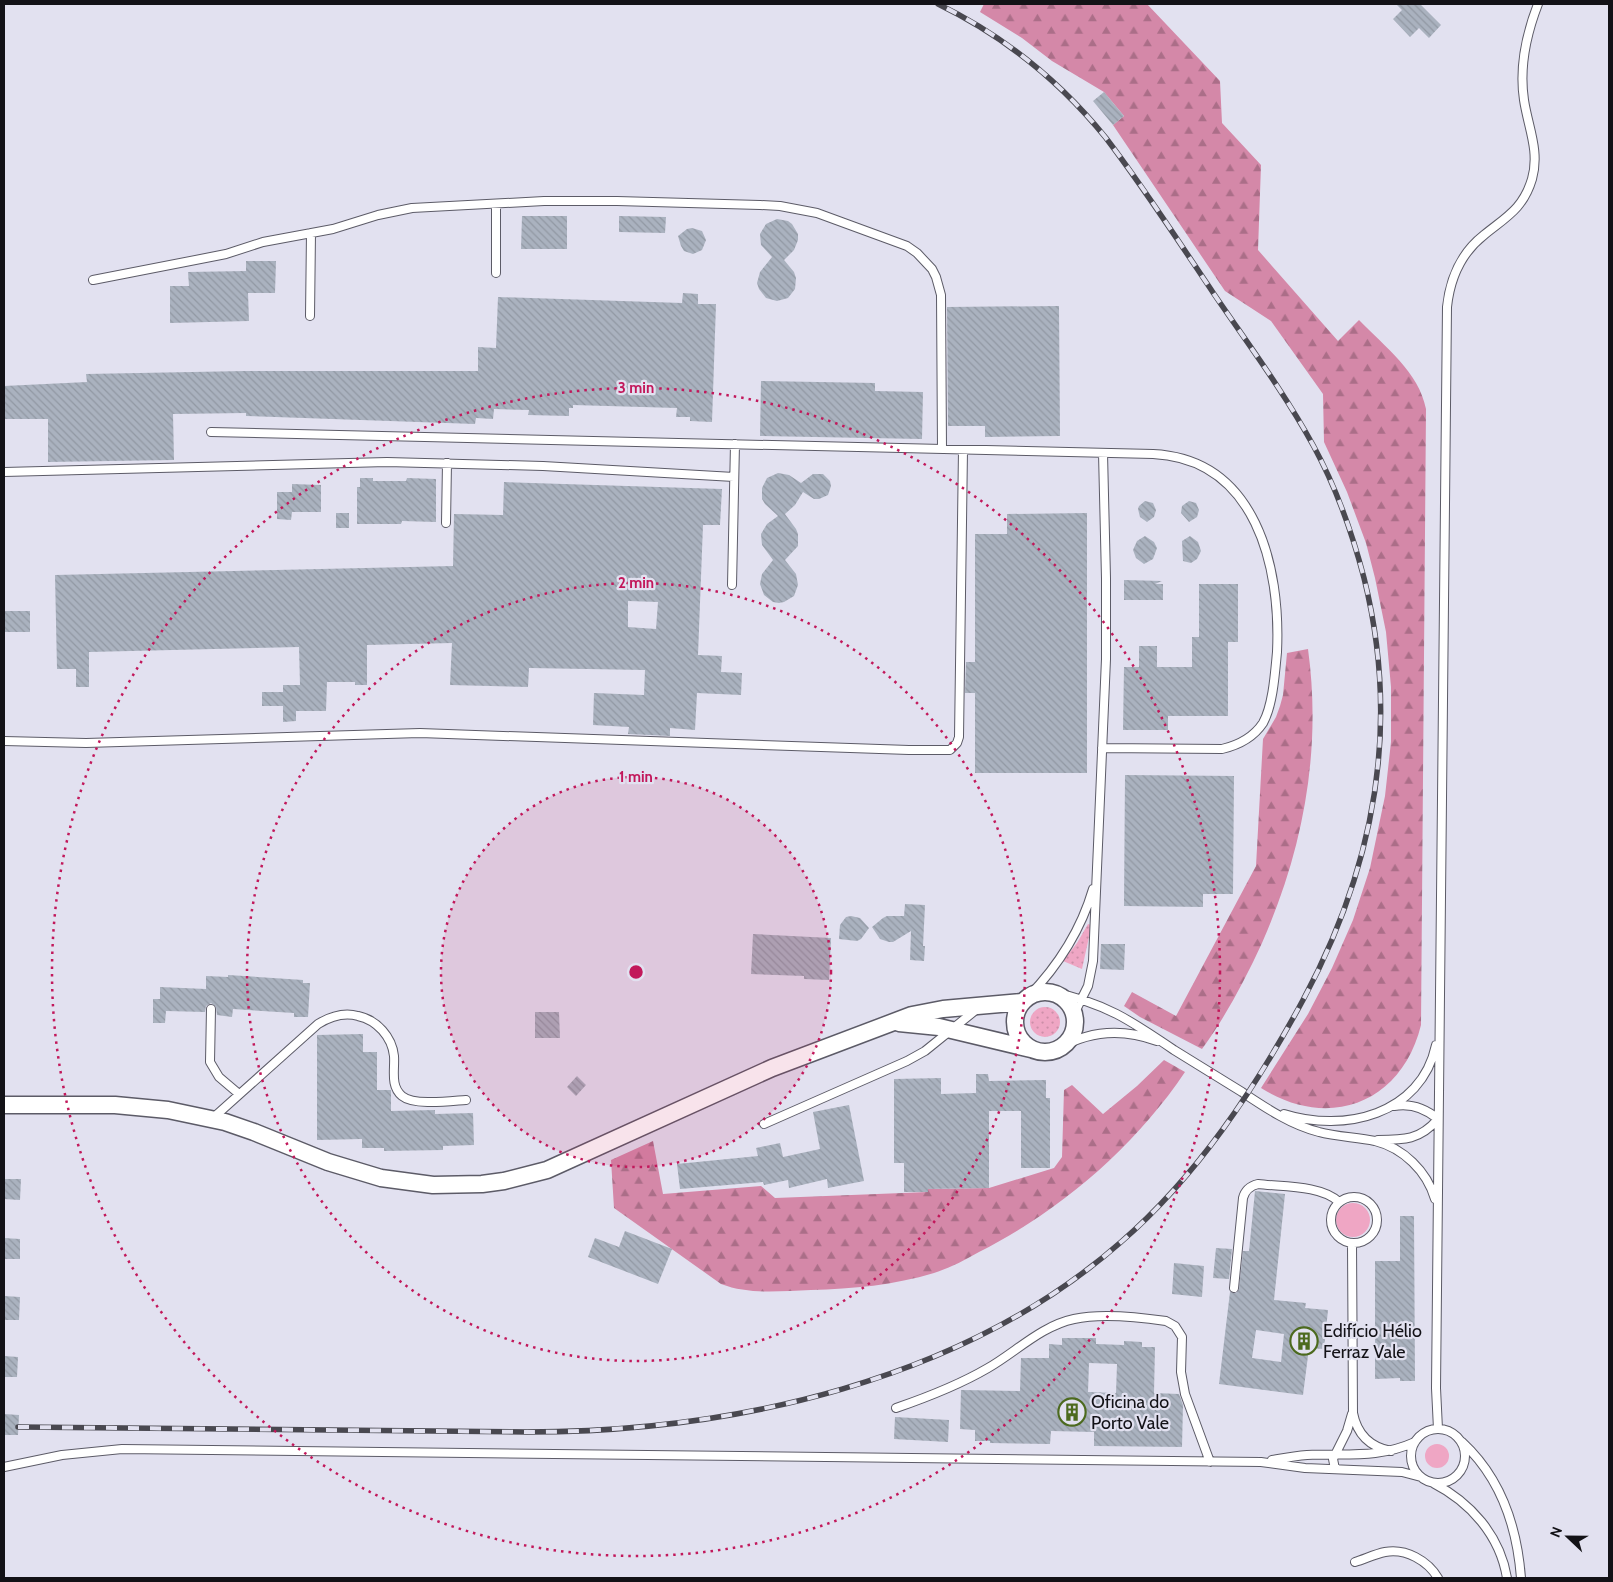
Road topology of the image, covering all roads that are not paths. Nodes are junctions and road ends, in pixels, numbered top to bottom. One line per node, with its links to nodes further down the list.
1 (1538, 4): 27 (lane)
2 (496, 204): 3 (lane); 4 (lane); 9 (lane)
3 (311, 233): 5 (lane); 6 (lane)
4 (496, 272)
5 (93, 280)
6 (310, 316)
7 (210, 432): 8 (lane)
8 (735, 444): 9 (lane); 14 (lane)
9 (942, 449): 10 (lane)
10 (963, 450): 11 (lane); 17 (lane)
11 (1103, 453): 18 (lane); 18 (lane)
12 (447, 463): 13 (lane); 14 (lane); 15 (lane)
13 (4, 472)
14 (734, 477): 16 (lane)
15 (446, 523)
16 (732, 585)
17 (4, 741)
18 (1102, 748): 19 (lane)
19 (1096, 877): 21 (lane); 22 (lane)
20 (1052, 992): 21 (lane); 22 (street); 25 (street)
21 (1083, 999): 25 (lane); 31 (lane)
22 (1025, 1000): 23 (street); 30 (street)
23 (983, 1006): 26 (street); 28 (lane)
24 (211, 1009): 32 (lane)
25 (1074, 1014): 29 (street)
26 (891, 1024): 28 (street); 37 (street)
27 (1439, 1024): 36 (lane); 38 (lane)
28 (951, 1030): 30 (street); 39 (lane)
29 (1058, 1049): 30 (street); 31 (lane)
30 (1034, 1050)
31 (1175, 1050): 35 (lane)
32 (240, 1094): 33 (lane); 37 (lane)
33 (466, 1100)
34 (4, 1105): 37 (street)
35 (1263, 1106): 36 (lane); 40 (lane)
36 (1391, 1107): 38 (lane)
37 (211, 1119)
38 (1438, 1119): 40 (lane); 42 (lane)
39 (764, 1124)
40 (1363, 1140): 42 (lane)
41 (1339, 1202): 43 (lane); 43 (lane); 44 (lane)
42 (1437, 1206): 47 (lane)
43 (1352, 1243): 46 (lane)
44 (1234, 1288)
45 (896, 1408): 52 (lane)
46 (1353, 1412): 50 (lane); 51 (lane)
47 (1438, 1429): 48 (lane); 49 (lane)
48 (1458, 1439): 57 (lane); 61 (lane)
49 (1415, 1442): 50 (lane); 56 (lane)
50 (1391, 1451): 51 (lane)
51 (1335, 1455): 53 (lane); 55 (lane)
52 (1210, 1462): 53 (lane); 54 (lane)
53 (1261, 1462): 55 (lane)
54 (4, 1467)
55 (1335, 1469): 56 (lane)
56 (1421, 1477): 57 (lane)
57 (1431, 1482): 60 (lane)
58 (1356, 1562): 59 (lane)
59 (1438, 1578)
60 (1507, 1578)
61 (1521, 1578)

